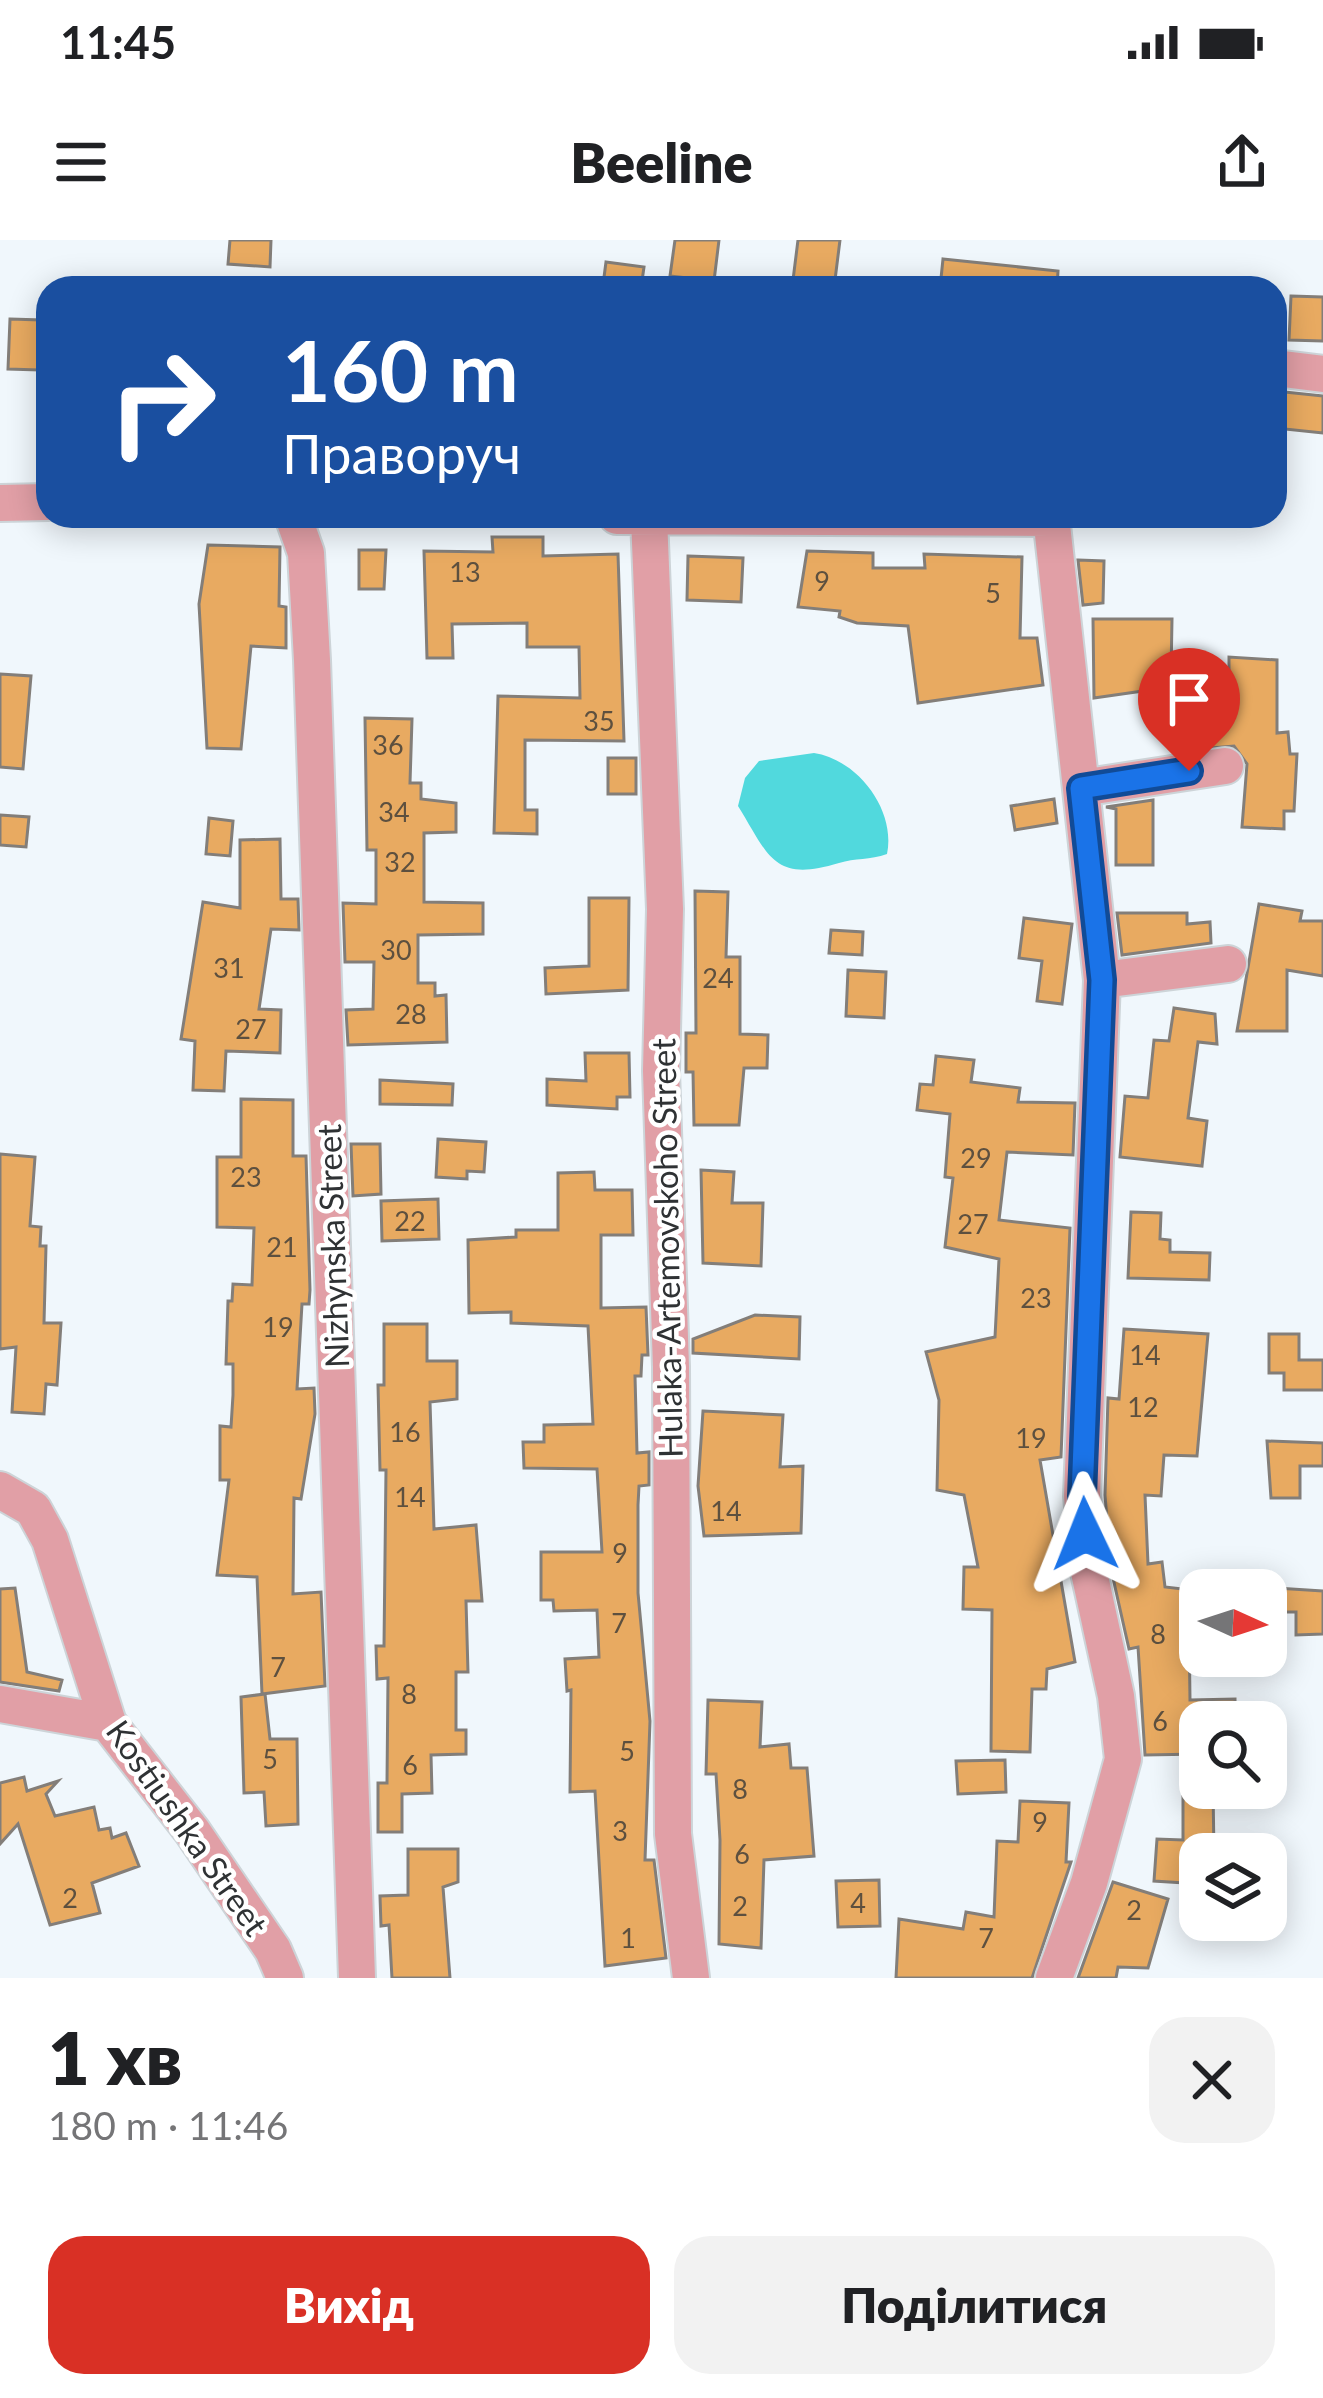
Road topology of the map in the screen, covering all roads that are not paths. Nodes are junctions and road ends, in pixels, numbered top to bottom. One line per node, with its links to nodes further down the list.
1 (1287, 370): 2 (street)
2 (1323, 374)
3 (36, 502): 4 (street)
4 (0, 503)
5 (297, 528): 16 (street, Nizhynska Street)
6 (634, 528): 17 (street, Hulaka-Artemovskoho Street)
7 (1052, 528): 9 (street)
8 (1225, 766): 9 (street)
9 (1081, 788): 11 (street)
10 (1228, 964): 11 (street)
11 (1102, 980): 18 (street)
12 (0, 1490): 14 (street, Kostiushka Street)
13 (0, 1704): 14 (street)
14 (108, 1723): 15 (street, Kostiushka Street)
15 (284, 1978)
16 (356, 1978)
17 (691, 1978)
18 (1054, 1978)

